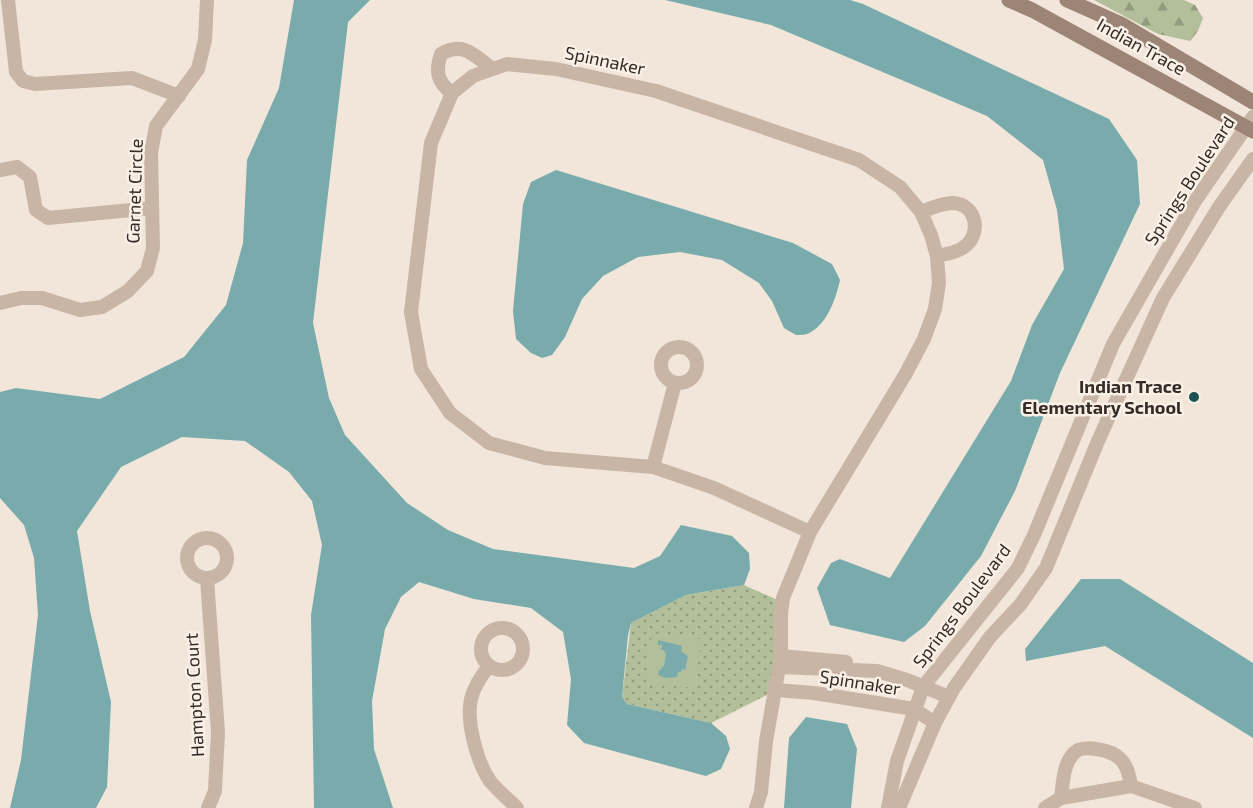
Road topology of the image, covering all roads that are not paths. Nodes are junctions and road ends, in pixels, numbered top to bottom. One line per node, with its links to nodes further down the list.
1 (8, 0): 7 (street)
2 (207, 0): 7 (street, Garnet Circle)
3 (1009, 0): 9 (main road, Indian Trace)
4 (1067, 0): 8 (main road, Indian Trace)
5 (491, 68): 6 (street, Spinnaker); 6 (street); 13 (street, Spinnaker)
6 (452, 93): 17 (street, Spinnaker)
7 (179, 96): 12 (street, Garnet Circle)
8 (1253, 102)
9 (1251, 125): 22 (street, Springs Boulevard)
10 (1253, 159): 24 (street)
11 (0, 170): 12 (street)
12 (152, 208): 15 (street, Garnet Circle)
13 (921, 212): 14 (street, Spinnaker); 14 (street)
14 (937, 256): 18 (street, Spinnaker)
15 (0, 303)
16 (675, 382): 17 (street)
17 (653, 467): 18 (street, Spinnaker)
18 (810, 532): 20 (street, Spinnaker)
19 (207, 579): 29 (street, Hampton Court)
20 (780, 662): 22 (street, Spinnaker); 23 (street, Spinnaker)
21 (489, 666): 30 (street)
22 (923, 687): 24 (street, Spinnaker); 25 (street, Springs Boulevard)
23 (776, 690): 25 (street, Spinnaker); 31 (street, Spinnaker)
24 (949, 697): 26 (street)
25 (914, 709): 26 (street, Spinnaker); 32 (street, Springs Boulevard)
26 (935, 723): 33 (street)
27 (1131, 786): 28 (street); 28 (street); 35 (street)
28 (1061, 798): 34 (street)
29 (208, 808)
30 (517, 808)
31 (756, 808)
32 (888, 808)
33 (899, 808)
34 (1045, 808)
35 (1195, 808)

